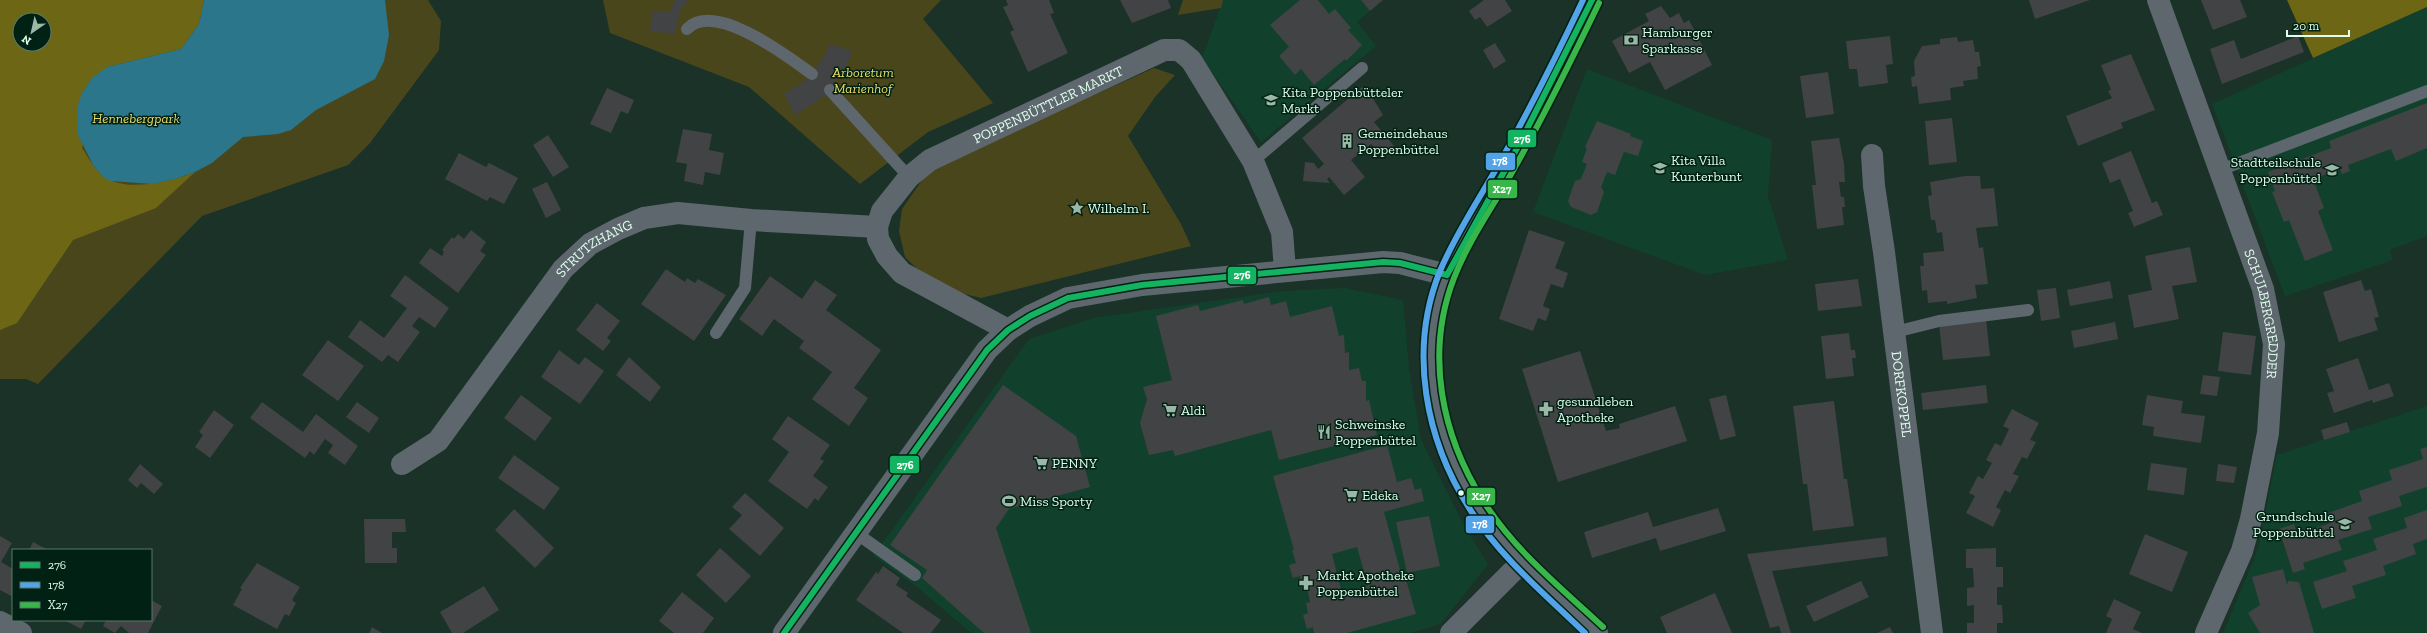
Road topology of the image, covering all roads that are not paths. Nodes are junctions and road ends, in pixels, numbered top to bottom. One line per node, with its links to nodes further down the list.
1 (1592, 0): 15 (main road)
2 (2158, 0): 10 (street, SCHULBERGREDDER)
3 (687, 29): 5 (lane)
4 (1362, 68): 9 (lane)
5 (812, 74)
6 (830, 90): 11 (lane)
7 (2427, 91): 10 (lane)
8 (1872, 155): 18 (street, DORFKOPPEL)
9 (1253, 161): 11 (street, POPPENBÜTTLER MARKT); 14 (street, POPPENBÜTTLER MARKT)
10 (2220, 170): 30 (street, SCHULBERGREDDER)
11 (909, 177): 13 (street, POPPENBÜTTLER MARKT)
12 (751, 220): 13 (street, STRUTZHANG); 19 (lane); 20 (street, STRUTZHANG)
13 (877, 227): 17 (street)
14 (1285, 270): 15 (street); 17 (street)
15 (1447, 275): 22 (main road)
16 (2028, 310): 18 (lane)
17 (1008, 330): 21 (street)
18 (1895, 332): 29 (street, DORFKOPPEL)
19 (716, 333)
20 (402, 464)
21 (856, 533): 23 (lane); 26 (street)
22 (1522, 562): 27 (street); 28 (main road)
23 (915, 575)
24 (0, 622): 25 (street)
25 (21, 633)
26 (784, 633)
27 (1450, 633)
28 (1597, 633)
29 (1932, 633)
30 (2206, 633)

